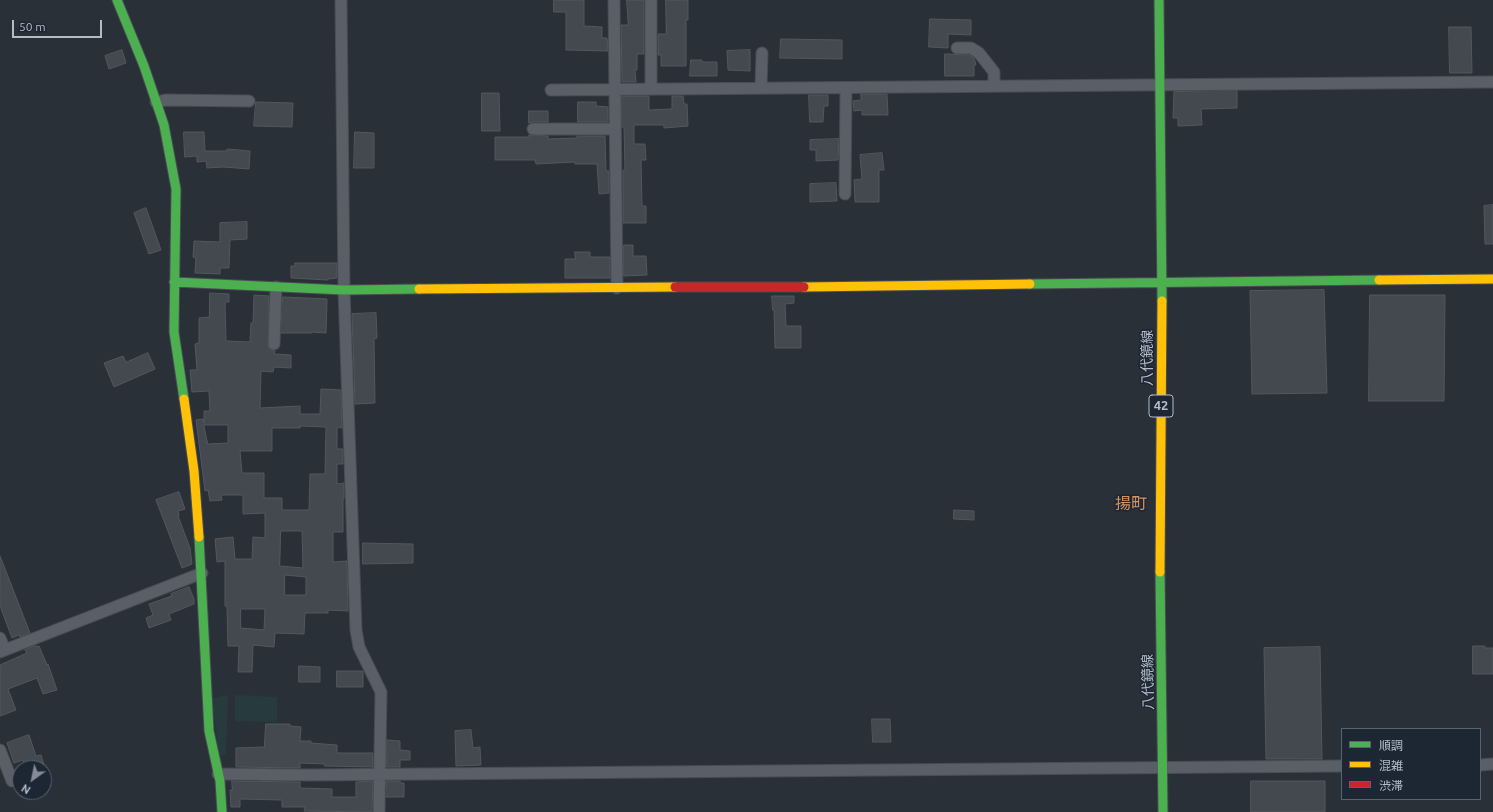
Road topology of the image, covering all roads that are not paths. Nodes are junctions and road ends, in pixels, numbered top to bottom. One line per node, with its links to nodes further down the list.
1 (117, 0): 17 (street)
2 (341, 0): 26 (street)
3 (614, 0): 15 (street)
4 (651, 0): 13 (street)
5 (1159, 0): 10 (street, 八代鏡線 / 42)
6 (957, 48): 9 (street)
7 (762, 53): 11 (street)
8 (1493, 82): 10 (street)
9 (994, 86): 10 (street); 12 (street)
10 (1160, 86): 23 (street, 八代鏡線 / 42)
11 (761, 88): 12 (street); 13 (street)
12 (846, 88): 20 (street)
13 (651, 89): 15 (street)
14 (551, 90): 15 (street)
15 (615, 90): 19 (street)
16 (248, 101): 17 (street)
17 (156, 102): 22 (street)
18 (533, 129): 19 (street)
19 (615, 129): 25 (street)
20 (845, 194)
21 (1493, 279): 23 (street)
22 (174, 282): 24 (street); 28 (street)
23 (1162, 282): 25 (street); 35 (street, 八代鏡線 / 42)
24 (276, 287): 26 (street); 27 (street)
25 (617, 288): 26 (street)
26 (344, 290): 37 (street)
27 (274, 344)
28 (202, 573): 30 (street); 36 (street)
29 (0, 638): 30 (street)
30 (3, 651)
31 (0, 750): 38 (street)
32 (1493, 764): 33 (street)
33 (1481, 765)
34 (1341, 766): 35 (street)
35 (1163, 767): 37 (street); 41 (street, 八代鏡線 / 42)
36 (218, 774): 37 (street); 39 (street)
37 (380, 774): 40 (street)
38 (12, 781)
39 (222, 812)
40 (379, 812)
41 (1163, 812)

